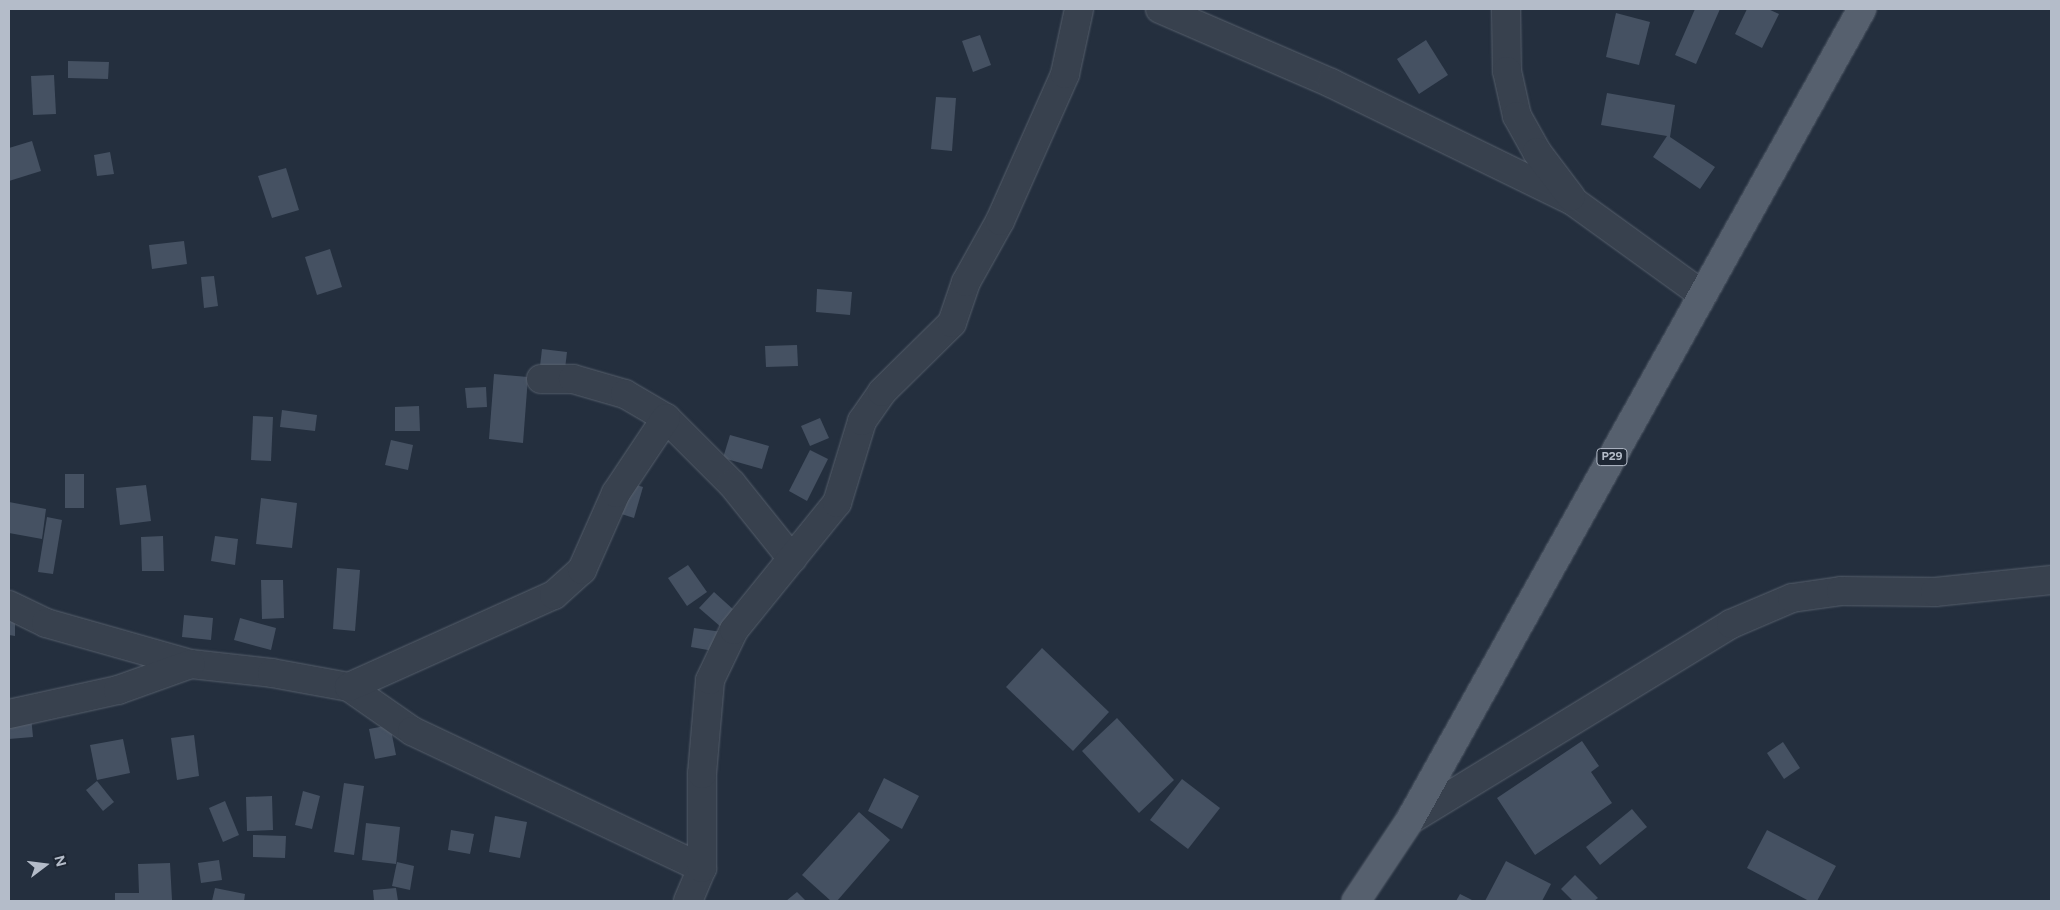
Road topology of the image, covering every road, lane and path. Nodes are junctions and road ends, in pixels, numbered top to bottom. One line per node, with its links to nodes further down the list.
1 (1079, 9): 9 (street)
2 (1160, 9): 5 (street)
3 (1506, 9): 5 (street)
4 (1862, 9): 6 (main road, P29)
5 (1573, 201): 6 (street)
6 (1703, 295): 15 (main road, P29)
7 (541, 379): 8 (street)
8 (666, 418): 9 (street); 13 (street)
9 (792, 559): 16 (street)
10 (2051, 580): 15 (street)
11 (9, 605): 12 (street)
12 (192, 664): 13 (street); 14 (street)
13 (348, 687): 16 (street)
14 (9, 714)
15 (1410, 820): 18 (main road, P29)
16 (702, 868): 17 (street)
17 (688, 901)
18 (1356, 901)

